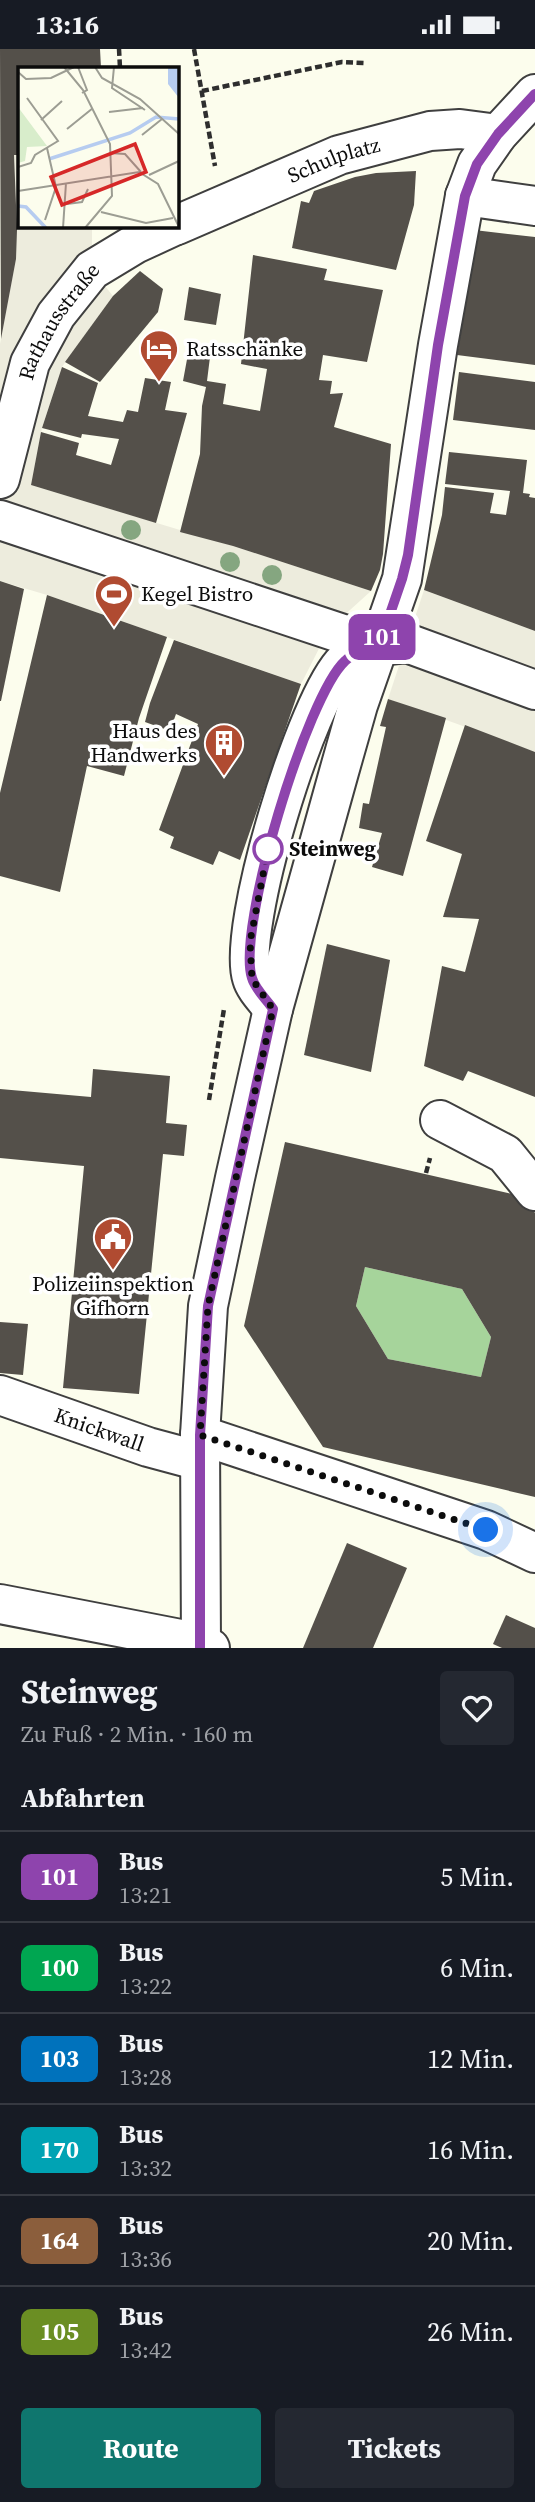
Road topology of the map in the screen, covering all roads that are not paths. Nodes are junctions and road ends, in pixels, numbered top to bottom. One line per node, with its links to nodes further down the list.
1 (535, 94): 2 (street)
2 (498, 134): 3 (street); 5 (street, Schulplatz)
3 (465, 196): 4 (street); 9 (street)
4 (535, 206)
5 (178, 223)
6 (168, 227): 7 (street, Rathausstraße)
7 (0, 479)
8 (0, 520): 9 (street)
9 (379, 646): 10 (street); 14 (street)
10 (535, 690)
11 (440, 1120): 12 (street)
12 (535, 1191)
13 (0, 1395): 14 (street, Knickwall)
14 (200, 1448): 15 (street, Knickwall); 17 (street)
15 (535, 1553)
16 (0, 1604): 17 (street)
17 (204, 1646)

